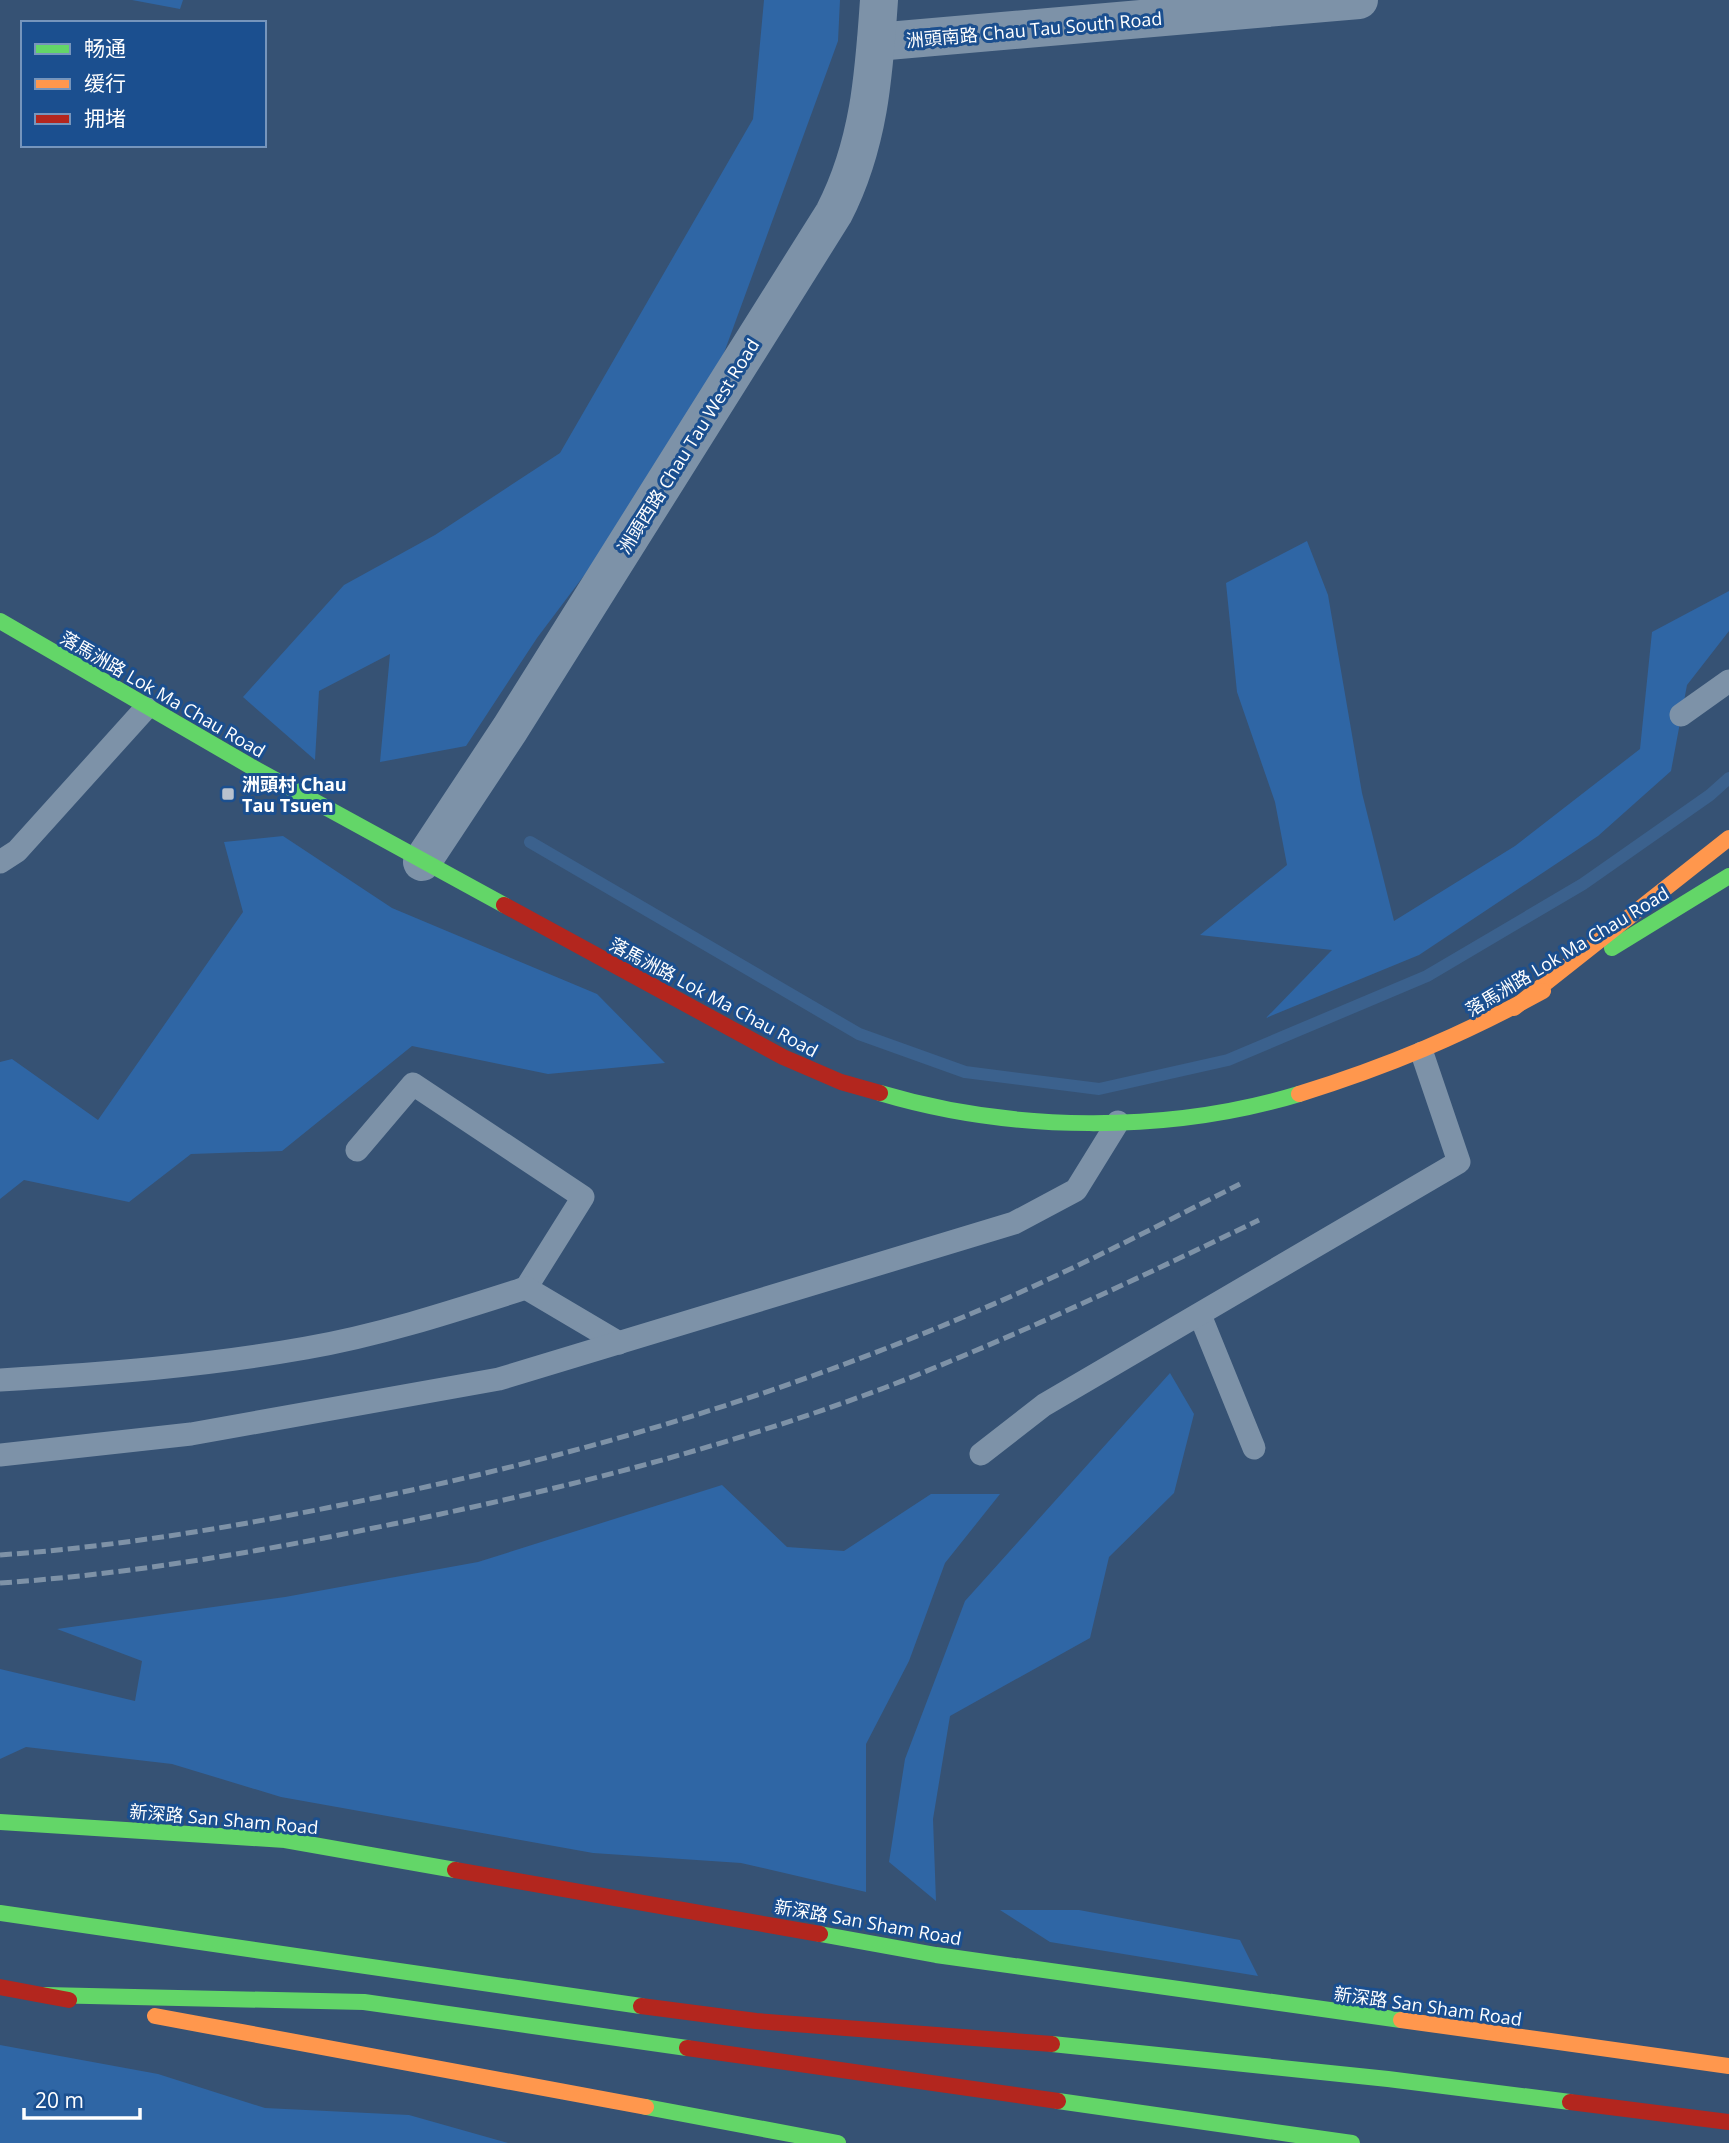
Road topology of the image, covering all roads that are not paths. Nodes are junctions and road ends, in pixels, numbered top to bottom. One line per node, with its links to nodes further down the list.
1 (879, 0): 3 (street, 洲頭西路 Chau Tau West Road)
2 (1359, 0): 3 (street, 洲頭南路 Chau Tau South Road)
3 (876, 42): 10 (street, 洲頭西路 Chau Tau West Road)
4 (0, 621): 6 (main road, 落馬洲路 Lok Ma Chau Road)
5 (1729, 681): 7 (lane)
6 (146, 708): 9 (lane); 10 (main road, 落馬洲路 Lok Ma Chau Road)
7 (1681, 715)
8 (1729, 838): 12 (main road)
9 (0, 862)
10 (422, 862): 14 (main road, 落馬洲路 Lok Ma Chau Road)
11 (1729, 876): 12 (main road, 落馬洲路 Lok Ma Chau Road)
12 (1514, 1008): 13 (main road, 落馬洲路 Lok Ma Chau Road)
13 (1422, 1053): 14 (main road, 落馬洲路 Lok Ma Chau Road); 17 (lane)
14 (1118, 1122): 18 (lane)
15 (357, 1150): 16 (lane)
16 (526, 1288): 18 (lane); 19 (lane)
17 (1200, 1315): 20 (lane); 21 (lane)
18 (619, 1343): 22 (lane)
19 (0, 1380)
20 (1254, 1448)
21 (981, 1454)
22 (0, 1455)
23 (0, 1822): 29 (main road, 新深路 San Sham Road)
24 (0, 1913): 27 (main road)
25 (0, 1987): 26 (main road)
26 (45, 1995): 31 (main road); 33 (main road)
27 (756, 2021): 28 (main road); 32 (main road)
28 (862, 2046)
29 (1729, 2066)
30 (968, 2071): 31 (main road)
31 (1153, 2116): 34 (main road)
32 (1729, 2122)
33 (838, 2143)
34 (1352, 2143)

